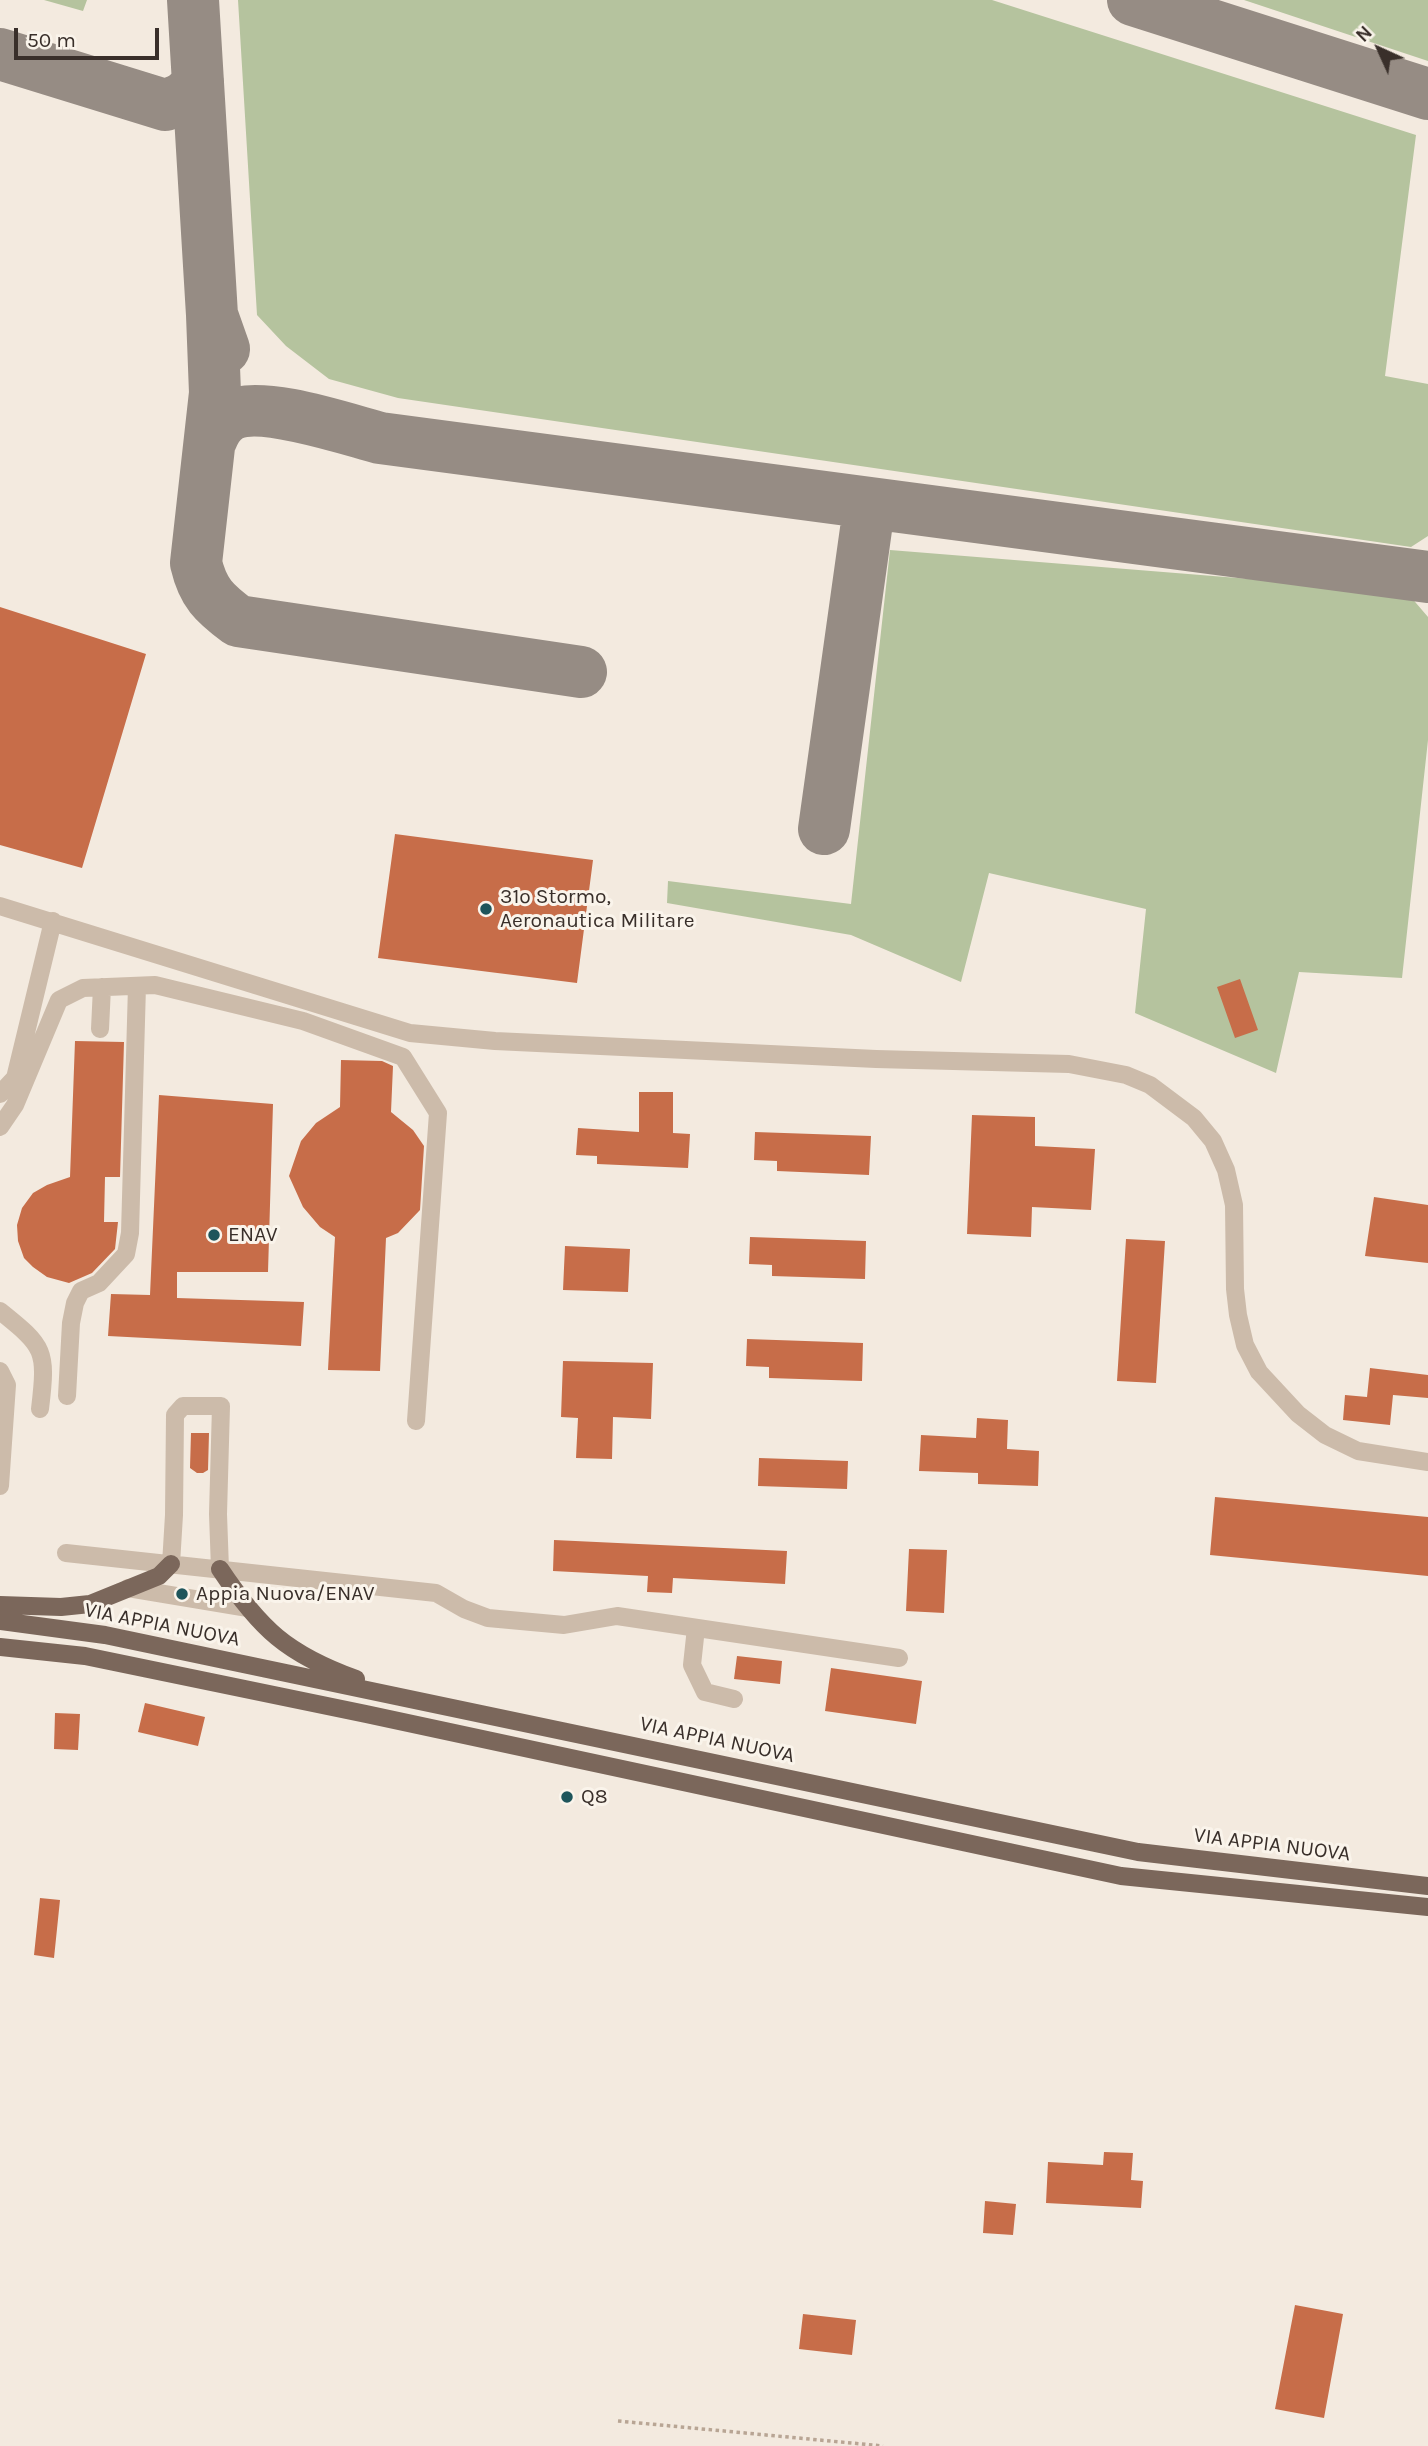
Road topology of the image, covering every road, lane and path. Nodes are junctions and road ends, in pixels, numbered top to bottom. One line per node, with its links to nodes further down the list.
1 (0, 906): 2 (street)
2 (53, 921): 6 (street); 13 (street)
3 (137, 986): 4 (street); 10 (street); 12 (street)
4 (102, 987): 5 (street); 7 (street)
5 (100, 1029)
6 (0, 1094)
7 (0, 1127)
8 (0, 1311): 11 (street)
9 (0, 1371): 14 (street)
10 (67, 1396)
11 (40, 1409)
12 (416, 1422)
13 (1428, 1462)
14 (0, 1486)
15 (66, 1553): 16 (street)
16 (171, 1564): 17 (street); 17 (street); 18 (main road)
17 (220, 1569): 20 (main road); 22 (street)
18 (128, 1588): 19 (main road); 20 (street)
19 (0, 1605)
20 (248, 1608): 26 (main road)
21 (0, 1621): 26 (main road, VIA APPIA NUOVA)
22 (696, 1628): 24 (street); 25 (street)
23 (0, 1647): 28 (main road)
24 (899, 1658)
25 (734, 1699)
26 (419, 1701): 27 (main road, VIA APPIA NUOVA)
27 (1428, 1886)
28 (1428, 1907)
29 (618, 2421): 30 (path)
30 (883, 2446)

